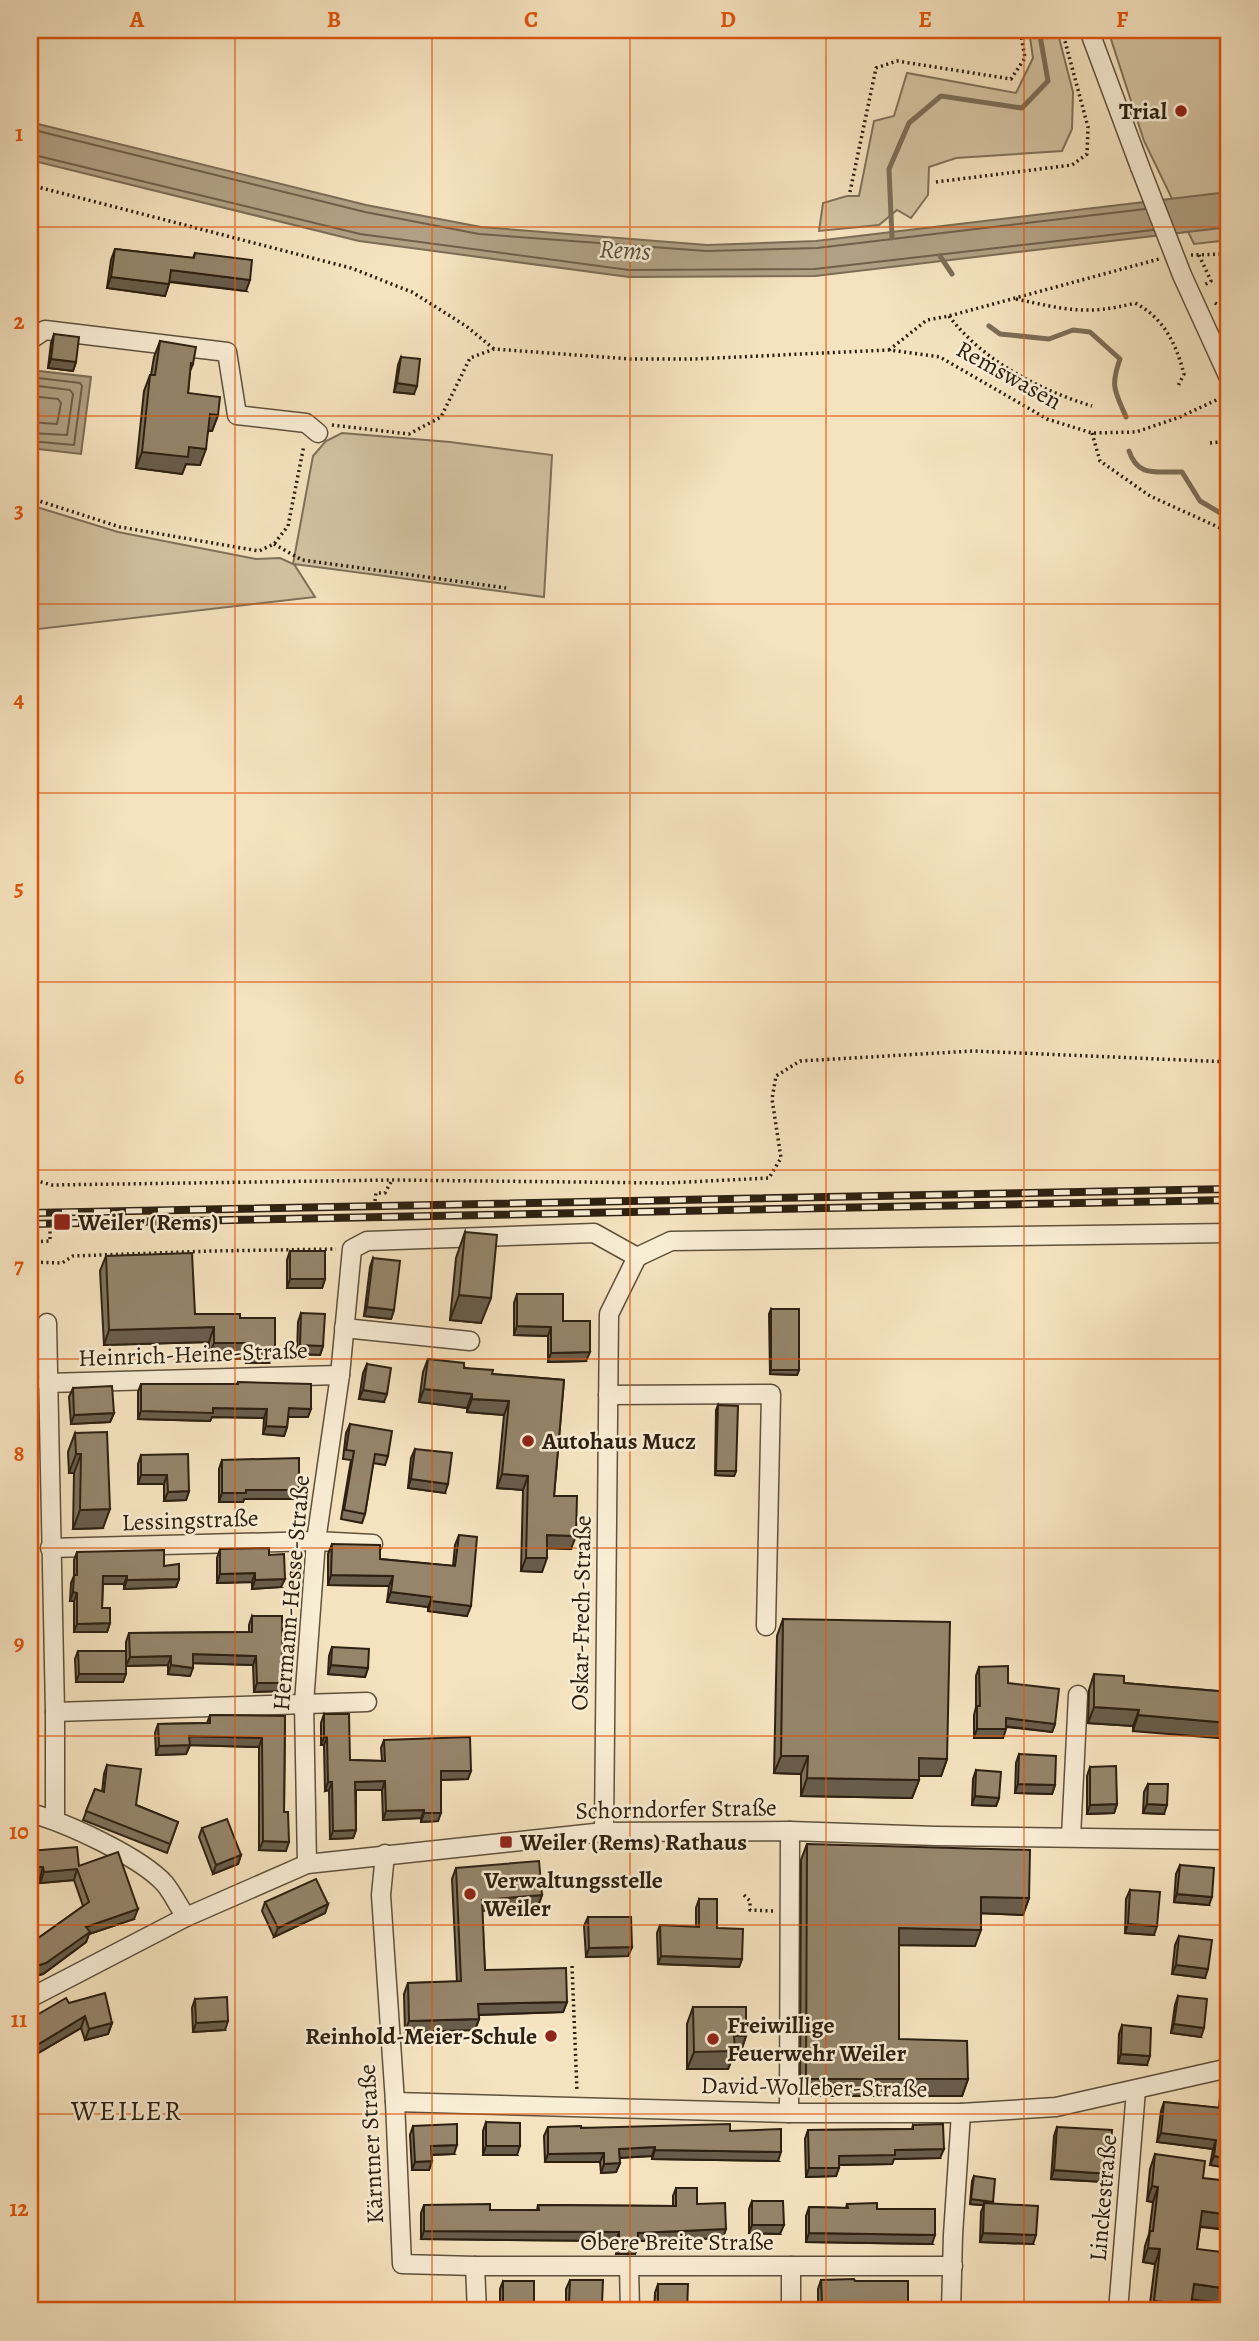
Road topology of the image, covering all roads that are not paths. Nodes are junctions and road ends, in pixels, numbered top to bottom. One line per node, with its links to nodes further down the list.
1 (1089, 30): 3 (street, bridge)
2 (30, 340): 4 (street)
3 (1229, 378)
4 (318, 433)
5 (1229, 1233): 6 (street)
6 (637, 1257): 8 (street, Hermann-Hesse-Straße); 12 (street, Oskar-Frech-Straße)
7 (47, 1323): 11 (street)
8 (344, 1328): 9 (street); 10 (street, Hermann-Hesse-Straße)
9 (470, 1341)
10 (340, 1375): 11 (street, Heinrich-Heine-Straße); 13 (street, Hermann-Hesse-Straße)
11 (47, 1383): 15 (street)
12 (608, 1395): 16 (street); 24 (street, Oskar-Frech-Straße)
13 (316, 1541): 14 (street, Lessingstraße); 15 (street, Lessingstraße); 19 (street, Hermann-Hesse-Straße)
14 (373, 1544)
15 (50, 1548): 20 (street)
16 (766, 1626)
17 (1078, 1695): 25 (street)
18 (367, 1702): 19 (street)
19 (304, 1703): 20 (street); 28 (street, Hermann-Hesse-Straße)
20 (55, 1712): 22 (street)
21 (30, 1813): 22 (street)
22 (55, 1819): 29 (street)
23 (790, 1831): 24 (street, Schorndorfer Straße); 25 (street, Schorndorfer Straße); 34 (street)
24 (604, 1832): 27 (street, Schorndorfer Straße)
25 (1071, 1838): 26 (street, Schorndorfer Straße)
26 (1229, 1840)
27 (385, 1854): 28 (street, Schorndorfer Straße); 33 (street, Kärntner Straße)
28 (307, 1864): 29 (street, Schorndorfer Straße)
29 (186, 1917): 30 (street, Schorndorfer Straße)
30 (30, 1998)
31 (1229, 2068): 32 (street, David-Wolleber-Straße)
32 (1136, 2090): 35 (street, David-Wolleber-Straße); 45 (street, Linckestraße)
33 (395, 2102): 34 (street, David-Wolleber-Straße); 36 (street, Kärntner Straße)
34 (789, 2113): 35 (street, David-Wolleber-Straße)
35 (961, 2113): 40 (street)
36 (401, 2264): 37 (street, Obere Breite Straße)
37 (475, 2266): 38 (street, Obere Breite Straße); 41 (street)
38 (629, 2266): 39 (street, Obere Breite Straße); 42 (street)
39 (791, 2266): 40 (street, Obere Breite Straße); 43 (street)
40 (953, 2266): 44 (street)
41 (477, 2311)
42 (630, 2311)
43 (791, 2311)
44 (951, 2311)
45 (1118, 2311)

